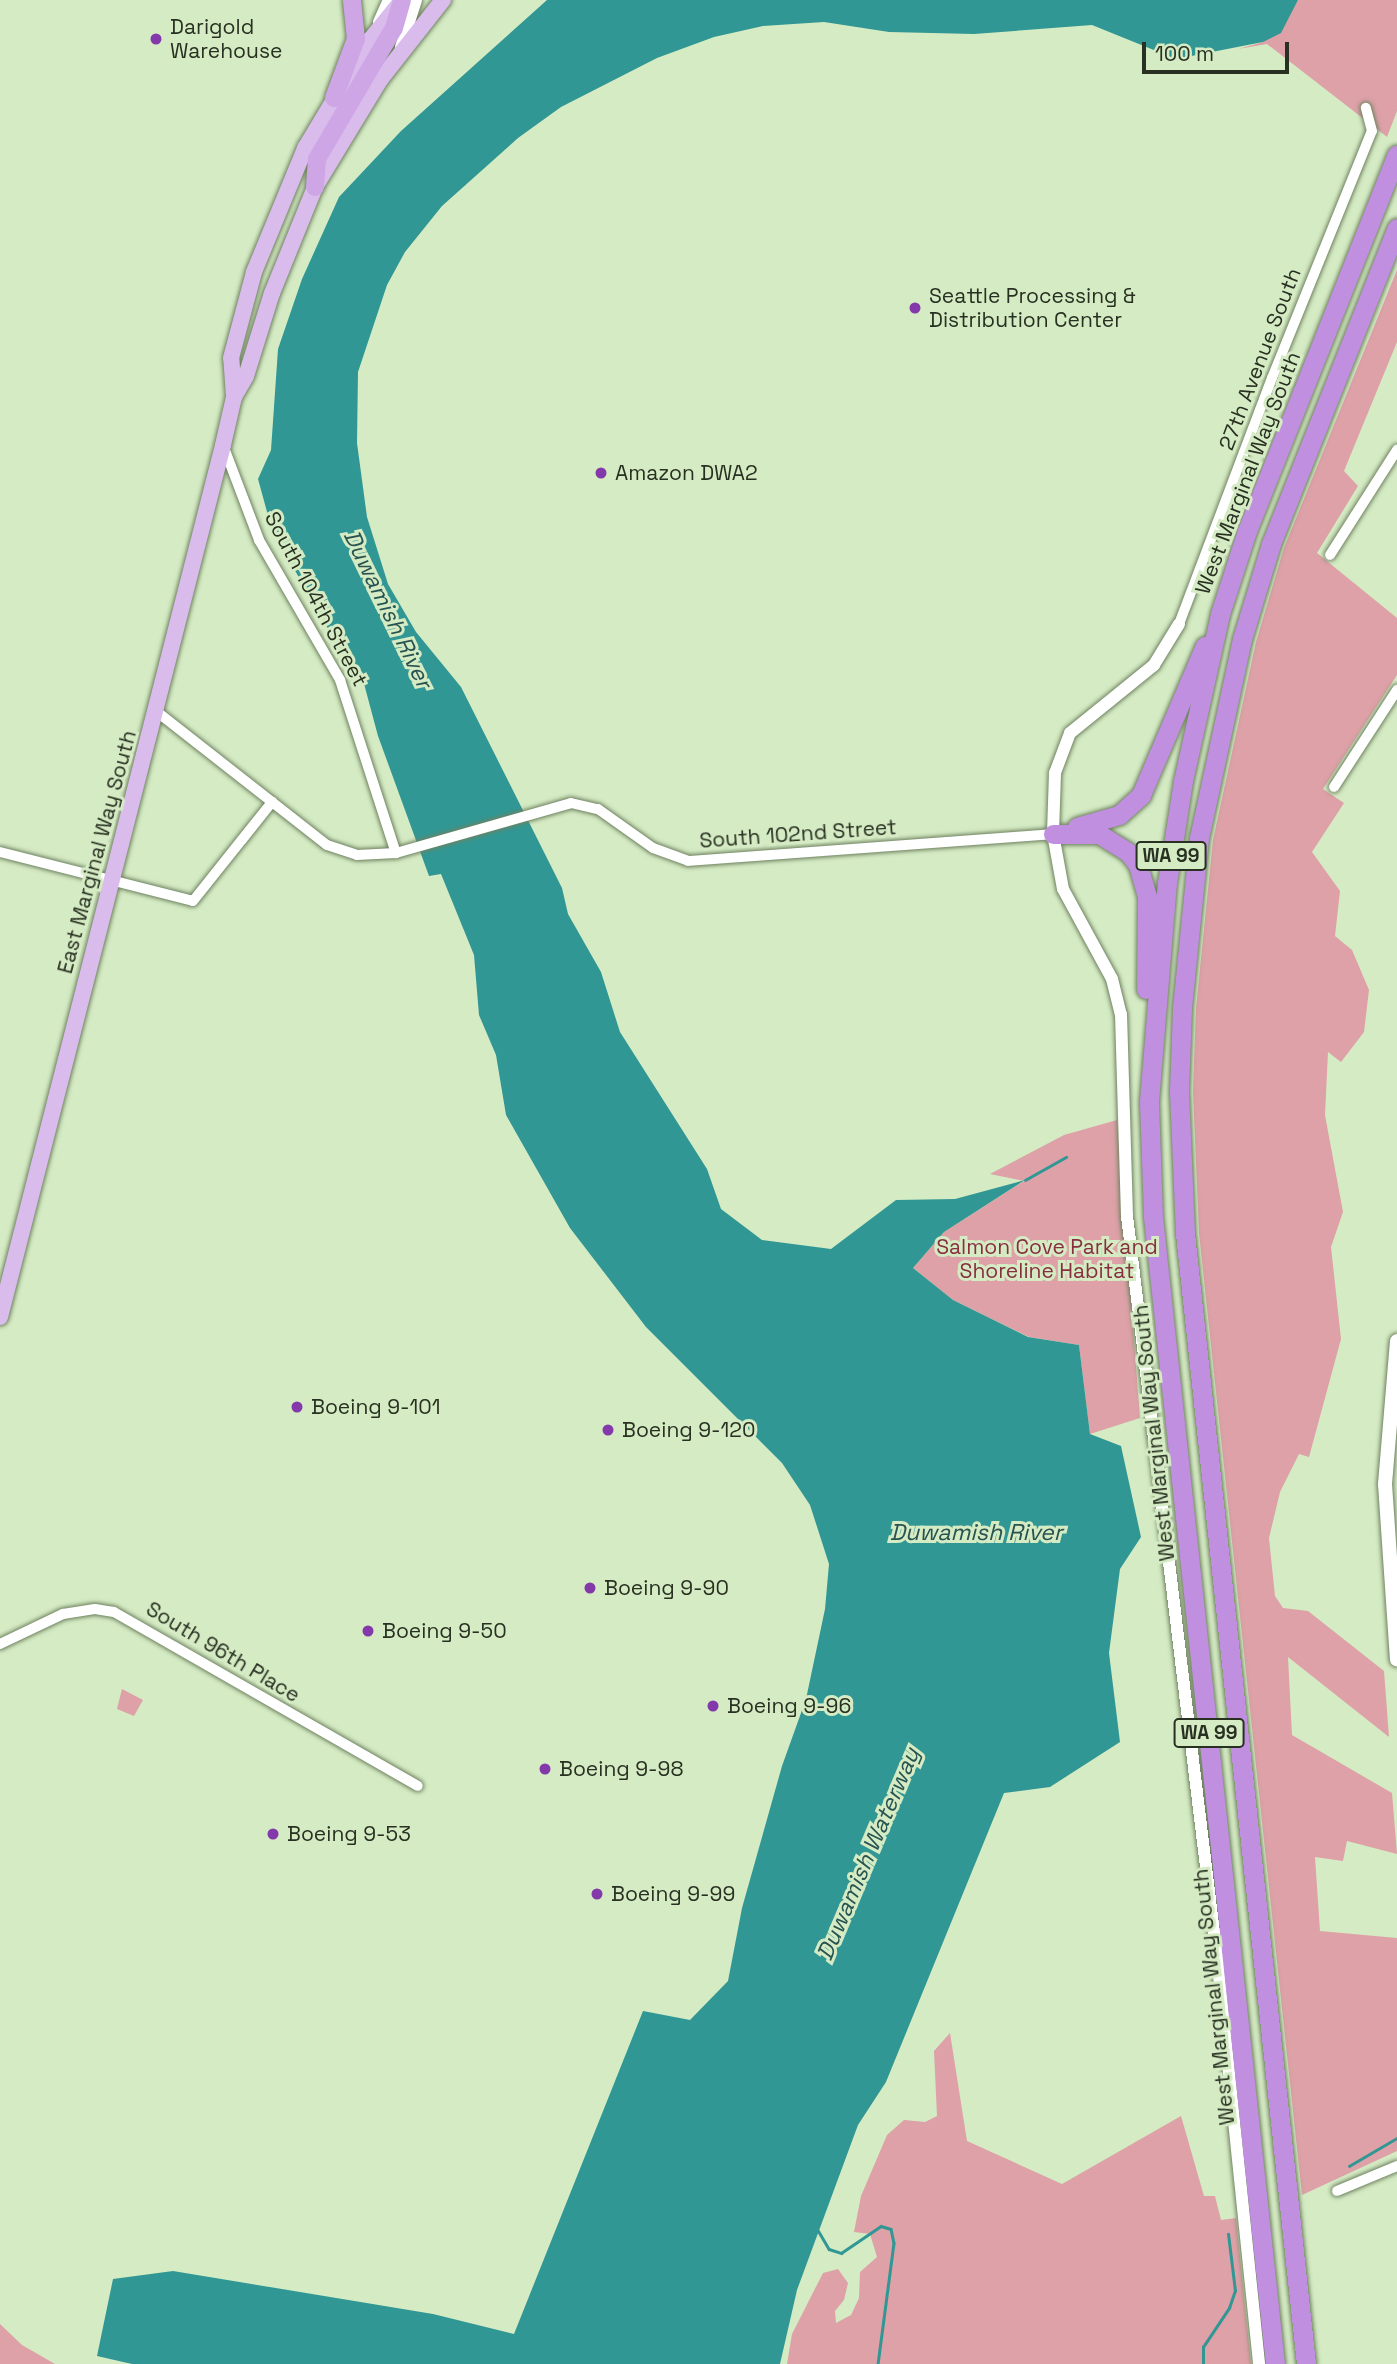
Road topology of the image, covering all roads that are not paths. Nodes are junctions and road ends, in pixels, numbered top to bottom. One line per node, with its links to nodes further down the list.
1 (352, 0): 8 (highway)
2 (389, 0): 6 (street)
3 (402, 0): 6 (main road, East Marginal Way South); 11 (highway)
4 (416, 0): 7 (street)
5 (443, 0): 7 (main road, East Marginal Way South)
6 (370, 40): 8 (main road, East Marginal Way South)
7 (398, 54): 11 (main road, East Marginal Way South)
8 (334, 98): 13 (main road, East Marginal Way South)
9 (1366, 108): 18 (street, 27th Avenue South)
10 (1397, 155): 17 (highway, West Marginal Way South / WA 99)
11 (314, 187): 13 (main road, East Marginal Way South)
12 (1397, 228): 39 (highway, WA 99)
13 (234, 397): 14 (main road, East Marginal Way South)
14 (223, 445): 20 (main road, East Marginal Way South); 25 (street, South 104th Street)
15 (1397, 450): 16 (street)
16 (1330, 555)
17 (1220, 614): 23 (highway); 27 (highway, West Marginal Way South / WA 99)
18 (1179, 624): 23 (street)
19 (1397, 690): 21 (street)
20 (156, 711): 22 (street, South 102nd Street); 26 (main road, East Marginal Way South)
21 (1334, 787)
22 (272, 802): 25 (street, South 102nd Street); 26 (street)
23 (1052, 834): 25 (street, South 102nd Street); 27 (highway); 37 (street)
24 (0, 852): 26 (street)
25 (396, 853)
26 (111, 879): 28 (main road, East Marginal Way South)
27 (1149, 1101): 38 (highway, West Marginal Way South / WA 99)
28 (0, 1317)
29 (1397, 1341): 30 (main road)
30 (1394, 1392): 31 (main road)
31 (1395, 1602): 33 (main road)
32 (0, 1644): 34 (street, South 96th Place)
33 (1397, 1660)
34 (418, 1786)
35 (1397, 2166): 36 (street)
36 (1337, 2191)
37 (1258, 2364)
38 (1275, 2364)
39 (1306, 2364)

